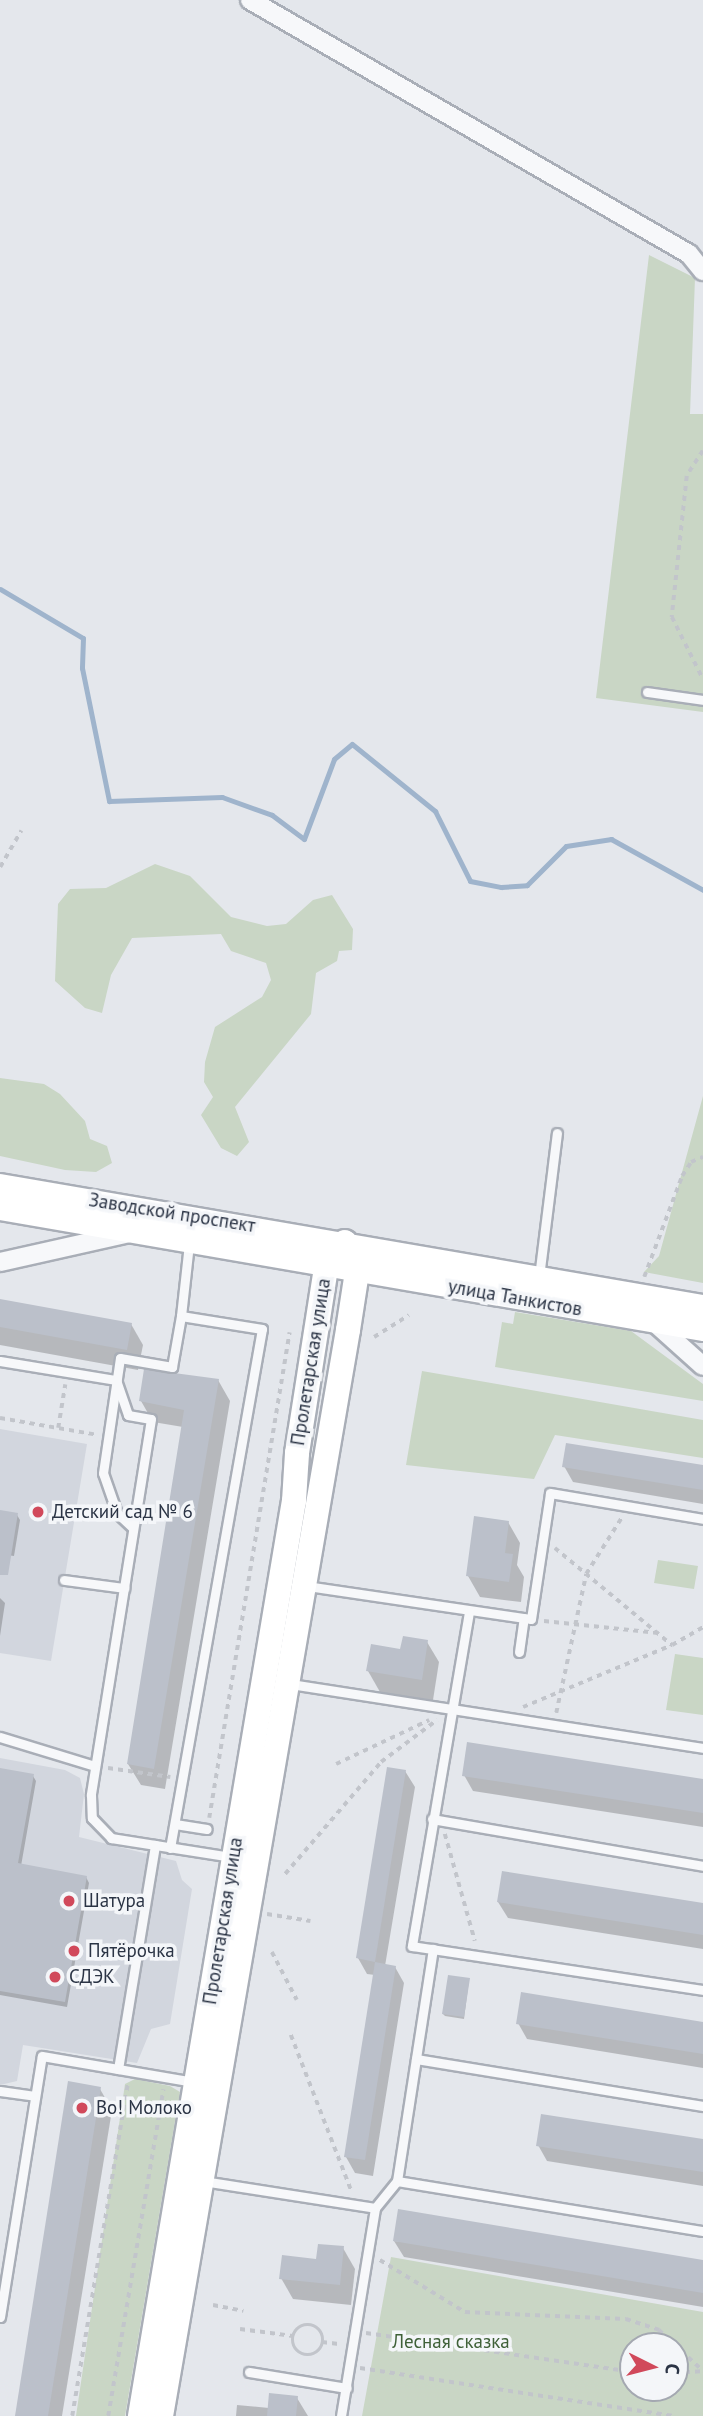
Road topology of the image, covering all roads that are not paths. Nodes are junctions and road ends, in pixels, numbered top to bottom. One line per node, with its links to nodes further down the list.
1 (250, 0): 2 (street)
2 (703, 271)
3 (647, 692): 4 (lane)
4 (703, 700)
5 (557, 1133): 14 (lane)
6 (0, 1186): 10 (main road, Заводской проспект)
7 (0, 1208): 8 (main road, Заводской проспект)
8 (137, 1232): 9 (main road, Заводской проспект); 11 (street)
9 (189, 1242): 12 (main road, Заводской проспект); 16 (lane)
10 (345, 1242): 12 (main road, Пролетарская улица); 13 (main road, Пролетарская улица); 14 (main road, улица Танкистов)
11 (0, 1262)
12 (326, 1267): 13 (main road, улица Танкистов); 40 (main road, Пролетарская улица)
13 (357, 1272): 17 (main road, улица Танкистов); 25 (main road, Пролетарская улица)
14 (539, 1277): 15 (main road, улица Танкистов)
15 (703, 1307)
16 (181, 1315): 21 (lane); 36 (lane)
17 (655, 1323): 18 (main road, улица Танкистов); 20 (street)
18 (703, 1329)
19 (0, 1361): 21 (lane)
20 (703, 1366)
21 (116, 1380): 23 (lane); 23 (lane)
22 (703, 1519): 28 (lane)
23 (133, 1528): 26 (lane)
24 (65, 1580): 26 (lane)
25 (301, 1585): 27 (lane); 30 (main road, Пролетарская улица)
26 (124, 1588): 34 (lane)
27 (469, 1612): 28 (lane); 31 (lane)
28 (527, 1619): 29 (lane)
29 (520, 1652)
30 (285, 1683): 31 (lane); 40 (main road, Пролетарская улица)
31 (450, 1710): 33 (lane); 35 (lane)
32 (0, 1737): 34 (lane)
33 (703, 1748)
34 (95, 1766): 38 (lane)
35 (437, 1821): 41 (lane); 42 (lane)
36 (174, 1824): 37 (lane); 39 (lane)
37 (207, 1829)
38 (155, 1845): 39 (lane); 45 (lane)
39 (170, 1848): 40 (lane)
40 (244, 1858): 46 (main road, Пролетарская улица)
41 (703, 1866)
42 (433, 1949): 43 (lane); 44 (lane)
43 (703, 1990)
44 (416, 2059): 49 (lane); 50 (lane)
45 (118, 2069): 46 (lane); 48 (lane)
46 (207, 2084): 51 (main road, Пролетарская улица); 57 (main road, Пролетарская улица)
47 (0, 2091): 48 (lane)
48 (35, 2096): 54 (lane)
49 (703, 2106)
50 (397, 2180): 52 (lane); 53 (lane)
51 (201, 2181): 52 (lane); 58 (main road, Пролетарская улица)
52 (375, 2208): 56 (lane)
53 (703, 2231)
54 (0, 2317)
55 (249, 2372): 56 (lane)
56 (346, 2388): 59 (lane)
57 (140, 2416)
58 (161, 2416)
59 (341, 2416)

